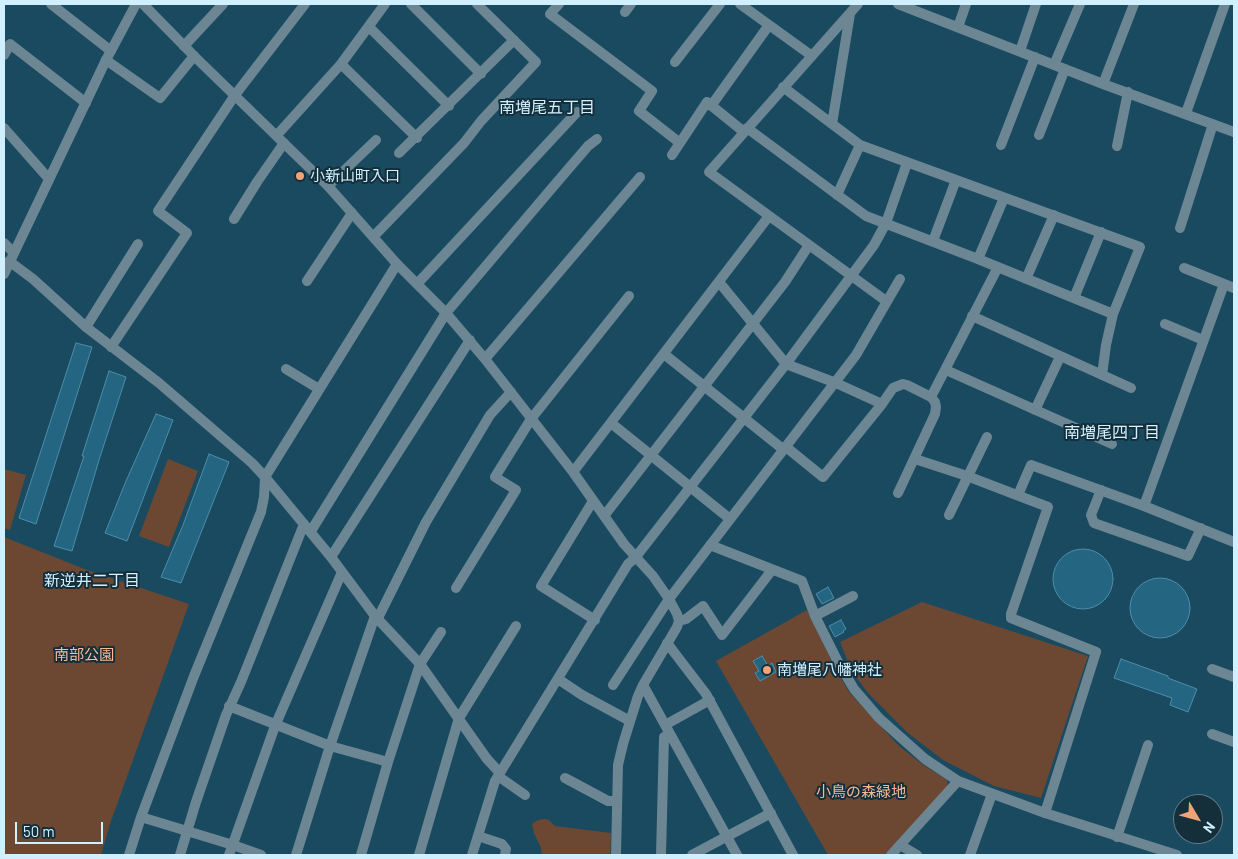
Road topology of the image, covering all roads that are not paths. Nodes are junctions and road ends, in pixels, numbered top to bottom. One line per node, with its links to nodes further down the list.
1 (51, 4): 28 (street)
2 (136, 4): 28 (street)
3 (143, 4): 25 (street)
4 (223, 4): 25 (street)
5 (305, 4): 40 (street)
6 (385, 4): 22 (street)
7 (411, 4): 36 (street)
8 (477, 4): 24 (street)
9 (559, 4): 56 (street)
10 (720, 4): 32 (street)
11 (740, 4): 19 (street)
12 (858, 4): 20 (street)
13 (898, 4): 23 (street)
14 (966, 4): 23 (street)
15 (1036, 4): 26 (street)
16 (1080, 4): 34 (street)
17 (1134, 4): 37 (street)
18 (1225, 4): 45 (street)
19 (752, 7): 21 (street)
20 (850, 13): 30 (street); 46 (street)
21 (768, 25): 30 (street); 43 (street)
22 (369, 27): 33 (street); 42 (street)
23 (958, 27): 26 (street)
24 (514, 40): 36 (street); 76 (street)
25 (184, 46): 29 (street)
26 (1020, 51): 31 (street)
27 (4, 54): 41 (street)
28 (108, 55): 29 (street); 41 (street)
29 (194, 56): 40 (street)
30 (812, 56): 38 (street)
31 (1035, 57): 34 (street); 58 (street)
32 (675, 62)
33 (341, 64): 52 (street); 53 (street)
34 (1054, 65): 35 (street)
35 (1065, 69): 37 (street); 51 (street)
36 (481, 74): 42 (street)
37 (1103, 84): 39 (street)
38 (783, 87): 46 (street); 49 (street)
39 (1128, 92): 45 (street); 59 (street)
40 (235, 96): 53 (street); 106 (street)
41 (86, 103): 64 (street)
42 (449, 106): 52 (street)
43 (711, 106): 49 (street); 56 (street)
44 (577, 112): 92 (street)
45 (1186, 113): 47 (street)
46 (832, 124): 57 (street)
47 (1213, 124): 50 (street); 74 (street)
48 (4, 128): 64 (street)
49 (746, 130): 67 (street); 71 (street)
50 (1234, 132)
51 (1039, 135)
52 (417, 138): 60 (street)
53 (281, 139): 66 (street); 72 (street)
54 (597, 139): 98 (street)
55 (376, 140): 66 (street)
56 (680, 142): 61 (street)
57 (860, 145): 62 (street); 67 (street)
58 (1001, 145)
59 (1117, 146)
60 (399, 153)
61 (672, 155)
62 (907, 163): 65 (street); 73 (street)
63 (640, 177): 109 (street)
64 (49, 179): 81 (street)
65 (956, 180): 68 (street); 77 (street)
66 (328, 186): 69 (street)
67 (837, 194): 73 (street)
68 (1004, 198): 70 (street); 82 (street)
69 (352, 213): 76 (street); 90 (street)
70 (1054, 215): 75 (street); 89 (street)
71 (769, 216): 80 (street); 91 (street)
72 (234, 219)
73 (886, 223): 77 (street); 87 (street)
74 (1180, 228)
75 (1100, 232): 96 (street); 99 (street)
76 (374, 236): 83 (street)
77 (933, 241): 82 (street)
78 (4, 243): 81 (street)
79 (138, 244): 103 (street)
80 (809, 245): 87 (street); 101 (street)
81 (11, 257): 86 (street); 103 (street)
82 (978, 259): 84 (street)
83 (397, 264): 92 (street); 117 (street)
84 (998, 268): 89 (street); 100 (street)
85 (1184, 268): 93 (street)
86 (4, 274)
87 (852, 276): 97 (street); 110 (street)
88 (900, 279): 97 (street)
89 (1026, 279): 96 (street)
90 (307, 282)
91 (719, 282): 101 (street); 107 (street)
92 (417, 284): 98 (street)
93 (1224, 284): 94 (street); 105 (street)
94 (1234, 288)
95 (630, 296): 123 (street)
96 (1074, 298): 99 (street)
97 (886, 301): 114 (street)
98 (446, 313): 104 (street); 142 (street)
99 (1113, 314): 113 (street)
100 (972, 316): 108 (street); 112 (street)
101 (753, 323): 110 (street); 115 (street)
102 (1165, 324): 105 (street)
103 (86, 327): 106 (street)
104 (470, 340): 109 (street); 146 (street)
105 (1203, 340): 138 (street)
106 (111, 347): 132 (street)
107 (664, 354): 115 (street); 124 (street)
108 (1060, 357): 113 (street); 121 (street)
109 (485, 359): 118 (street)
110 (786, 364): 114 (street); 122 (street)
111 (286, 369): 117 (street)
112 (946, 370): 119 (street); 121 (street)
113 (1102, 376): 116 (street)
114 (836, 383): 120 (street); 127 (street)
115 (704, 387): 122 (street); 128 (street)
116 (1131, 388)
117 (319, 389): 132 (street)
118 (511, 392): 123 (street); 154 (street)
119 (931, 397): 120 (street); 129 (street)
120 (882, 404): 127 (street)
121 (1035, 410): 126 (street)
122 (744, 418): 127 (street); 133 (street)
123 (532, 419): 130 (street); 150 (street)
124 (611, 423): 128 (street); 130 (street)
125 (987, 436): 131 (street)
126 (1112, 444)
127 (785, 449): 141 (street)
128 (651, 456): 133 (street); 140 (street)
129 (915, 459): 131 (street); 135 (street)
130 (573, 472): 137 (street)
131 (967, 476): 136 (street); 139 (street)
132 (266, 477): 142 (street); 185 (street)
133 (690, 487): 141 (street); 147 (street)
134 (1101, 490): 136 (street); 138 (street); 143 (street)
135 (898, 493)
136 (1018, 495): 184 (street)
137 (593, 501): 140 (street); 155 (street)
138 (1144, 506): 143 (street)
139 (949, 515)
140 (604, 516): 147 (street)
141 (730, 519): 145 (street)
142 (308, 528): 146 (street); 167 (street)
143 (1201, 528): 144 (street)
144 (1234, 542)
145 (710, 545): 148 (street); 152 (street)
146 (331, 557): 149 (street)
147 (635, 558): 152 (street); 155 (street)
148 (772, 570): 153 (street); 156 (street)
149 (342, 572): 154 (street); 170 (street)
150 (456, 588)
151 (853, 596): 153 (street)
152 (669, 599): 156 (street); 164 (street)
153 (814, 616): 179 (street)
154 (376, 617): 160 (street); 175 (street)
155 (595, 620): 163 (street)
156 (680, 621): 159 (street)
157 (516, 626): 168 (street)
158 (441, 632): 160 (street)
159 (667, 643): 165 (street); 166 (street)
160 (420, 664): 168 (street); 176 (street)
161 (1212, 669): 162 (street)
162 (1234, 676)
163 (558, 679): 169 (street); 177 (street)
164 (613, 685)
165 (643, 685): 169 (street); 171 (street)
166 (710, 700): 171 (street); 183 (street)
167 (230, 706): 170 (street); 186 (street)
168 (459, 718): 177 (street); 197 (street)
169 (630, 721): 182 (street)
170 (275, 726): 175 (street); 191 (street)
171 (667, 730): 188 (street); 201 (street)
172 (1212, 734): 173 (street)
173 (1234, 742)
174 (1148, 744): 189 (street)
175 (330, 746): 176 (street); 195 (street)
176 (388, 762): 196 (street)
177 (499, 774): 181 (street); 187 (street)
178 (565, 778): 182 (street)
179 (958, 781): 180 (street); 190 (street)
180 (992, 794): 184 (street); 207 (street)
181 (525, 795)
182 (616, 801): 200 (street)
183 (772, 813): 188 (street); 204 (street)
184 (1045, 813): 189 (street)
185 (141, 817): 186 (street); 192 (street)
186 (187, 831): 191 (street); 193 (street)
187 (478, 836): 198 (street); 199 (street)
188 (726, 836): 202 (street); 203 (street)
189 (1117, 837): 208 (street)
190 (900, 845): 205 (street); 206 (street)
191 (231, 850): 194 (street)
192 (129, 855)
193 (180, 855)
194 (261, 855)
195 (296, 855)
196 (361, 855)
197 (419, 855)
198 (472, 855)
199 (506, 855)
200 (616, 855)
201 (661, 855)
202 (692, 855)
203 (737, 855)
204 (793, 855)
205 (891, 855)
206 (917, 855)
207 (970, 855)
208 (1176, 855)

